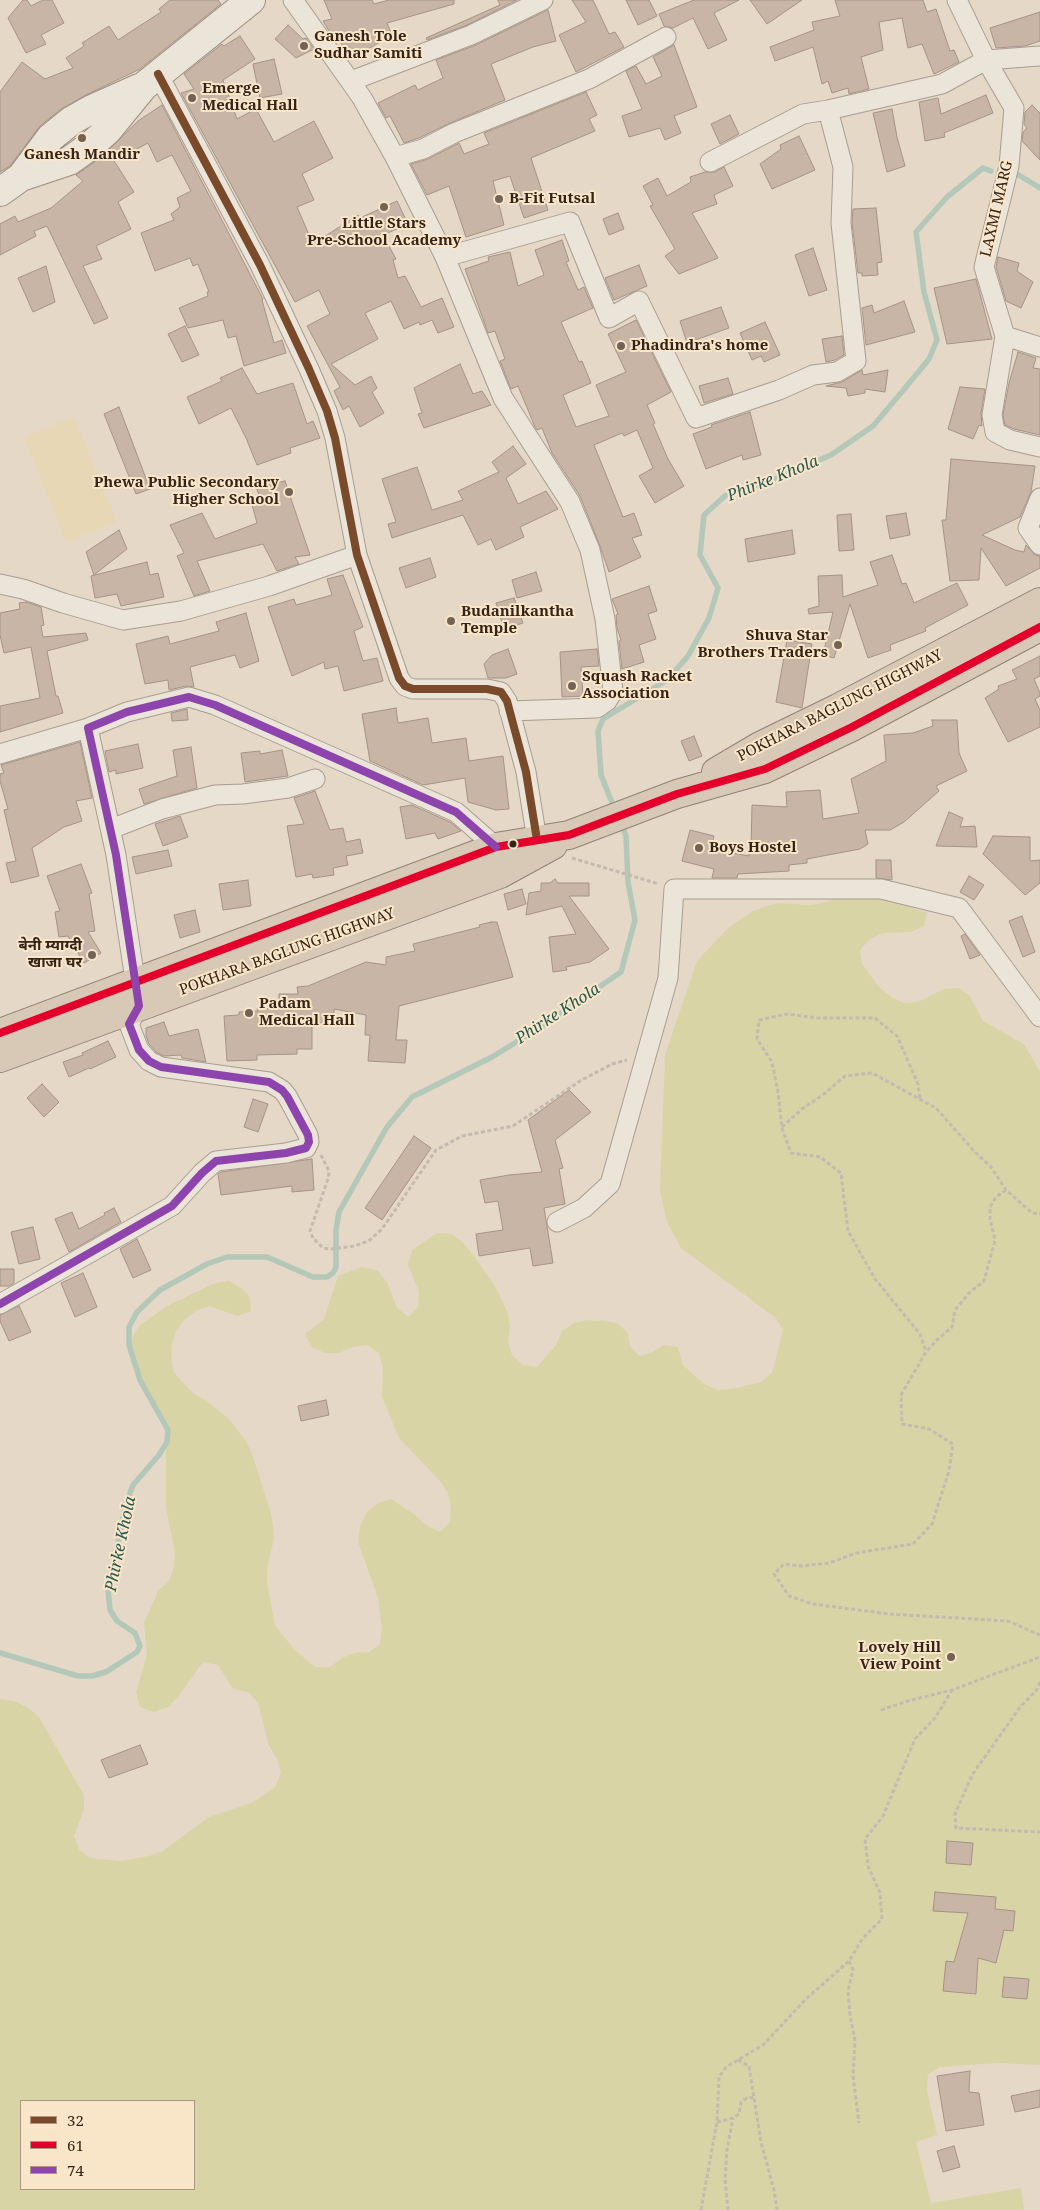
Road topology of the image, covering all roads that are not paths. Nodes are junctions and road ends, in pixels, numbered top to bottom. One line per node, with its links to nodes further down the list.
1 (251, 0): 8 (main road)
2 (293, 0): 9 (street)
3 (543, 0): 9 (street)
4 (957, 0): 7 (street, LAXMI MARG)
5 (666, 37): 11 (street)
6 (1040, 56): 7 (street)
7 (986, 60): 10 (street); 15 (street, LAXMI MARG)
8 (151, 80): 13 (main road); 20 (street)
9 (351, 81): 11 (street)
10 (828, 110): 12 (street); 14 (street)
11 (395, 157): 14 (street)
12 (710, 162)
13 (11, 185)
14 (445, 257): 24 (street)
15 (1006, 336): 16 (street); 17 (street, LAXMI MARG)
16 (1040, 347)
17 (1040, 447)
18 (1040, 498): 19 (street)
19 (1040, 545)
20 (357, 555): 21 (street); 24 (street)
21 (0, 584)
22 (1040, 602): 28 (highway, POKHARA BAGLUNG HIGHWAY)
23 (1040, 627): 28 (highway, POKHARA BAGLUNG HIGHWAY)
24 (510, 711): 31 (street)
25 (88, 728): 26 (street); 29 (street); 32 (street)
26 (0, 754)
27 (314, 779): 29 (street)
28 (678, 794): 30 (highway)
29 (111, 829): 33 (street)
30 (570, 835): 31 (highway, POKHARA BAGLUNG HIGHWAY); 33 (highway, POKHARA BAGLUNG HIGHWAY)
31 (537, 840): 32 (highway, POKHARA BAGLUNG HIGHWAY)
32 (496, 847): 33 (highway, POKHARA BAGLUNG HIGHWAY)
33 (137, 994): 35 (highway, POKHARA BAGLUNG HIGHWAY); 36 (highway, POKHARA BAGLUNG HIGHWAY); 38 (street)
34 (1040, 1018): 37 (street)
35 (0, 1033)
36 (0, 1058)
37 (557, 1222)
38 (0, 1304)

